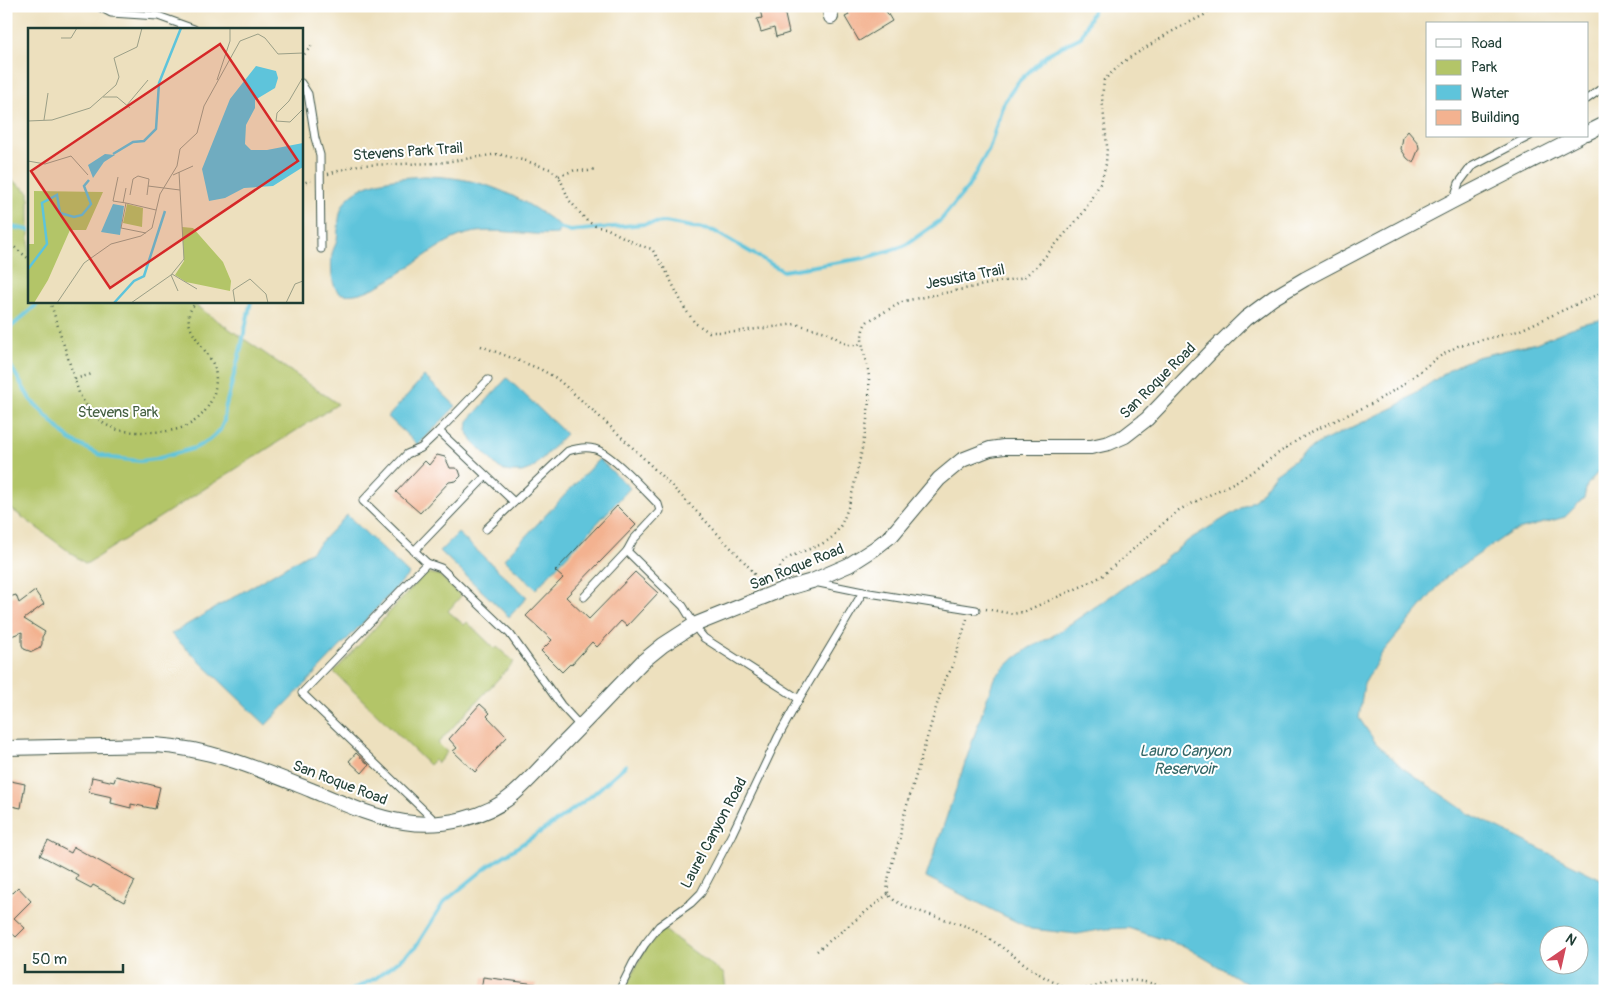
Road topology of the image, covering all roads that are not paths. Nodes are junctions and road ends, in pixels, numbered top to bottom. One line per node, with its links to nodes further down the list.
1 (98, 6): 2 (lane)
2 (191, 28)
3 (302, 85): 11 (lane)
4 (1605, 86): 5 (lane)
5 (1588, 97)
6 (1605, 124): 7 (street)
7 (1588, 132)
8 (1526, 138): 10 (lane)
9 (1576, 138): 10 (street, San Roque Road)
10 (1453, 201): 20 (street, San Roque Road)
11 (321, 249)
12 (488, 380): 13 (lane)
13 (439, 431): 14 (lane); 17 (lane)
14 (486, 476): 15 (lane); 17 (lane)
15 (514, 502): 16 (lane); 18 (lane)
16 (486, 529)
17 (414, 551): 19 (lane)
18 (628, 551): 22 (lane); 24 (lane)
19 (427, 563): 26 (lane); 28 (lane)
20 (812, 581): 21 (lane); 24 (street, San Roque Road)
21 (863, 592): 23 (lane); 25 (lane, Laurel Canyon Road)
22 (584, 597)
23 (973, 610)
24 (694, 625): 25 (lane); 26 (street, San Roque Road)
25 (799, 699): 29 (lane, Laurel Canyon Road)
26 (581, 727): 28 (street, San Roque Road)
27 (6, 748): 28 (street, San Roque Road)
28 (436, 823)
29 (619, 991)

